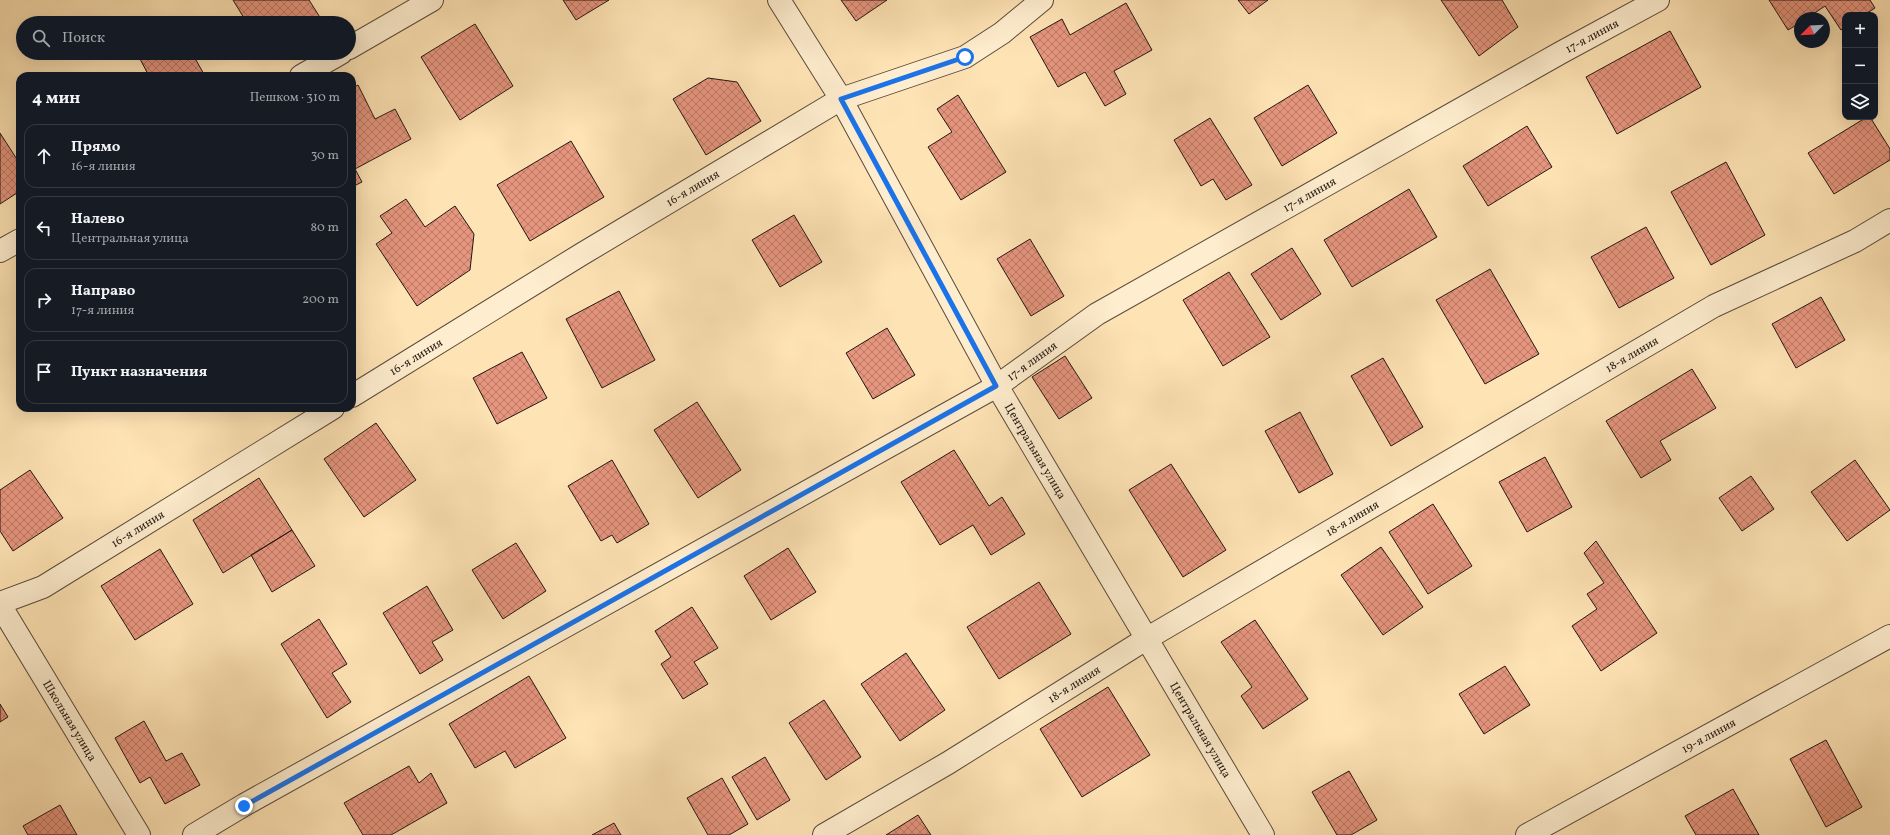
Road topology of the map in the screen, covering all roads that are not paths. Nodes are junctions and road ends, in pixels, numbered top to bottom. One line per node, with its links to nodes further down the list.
1 (432, 0): 5 (street)
2 (779, 0): 8 (street, Центральная улица)
3 (1042, 0): 8 (street, 16-я линия)
4 (1658, 0): 12 (street, 17-я линия)
5 (356, 44)
6 (329, 60): 7 (street)
7 (308, 72)
8 (841, 99): 12 (street, Центральная улица); 13 (street, 16-я линия)
9 (1890, 220): 17 (street, 18-я линия)
10 (16, 242): 11 (street)
11 (0, 252)
12 (996, 386): 17 (street, Центральная улица); 19 (street, 17-я линия)
13 (356, 394)
14 (327, 412): 15 (street, 16-я линия)
15 (0, 604): 18 (street, Школьная улица)
16 (1890, 636): 22 (street, 19-я линия)
17 (1146, 639): 20 (street, 18-я линия); 21 (street, Центральная улица)
18 (139, 835)
19 (194, 835)
20 (824, 835)
21 (1263, 835)
22 (1527, 835)

